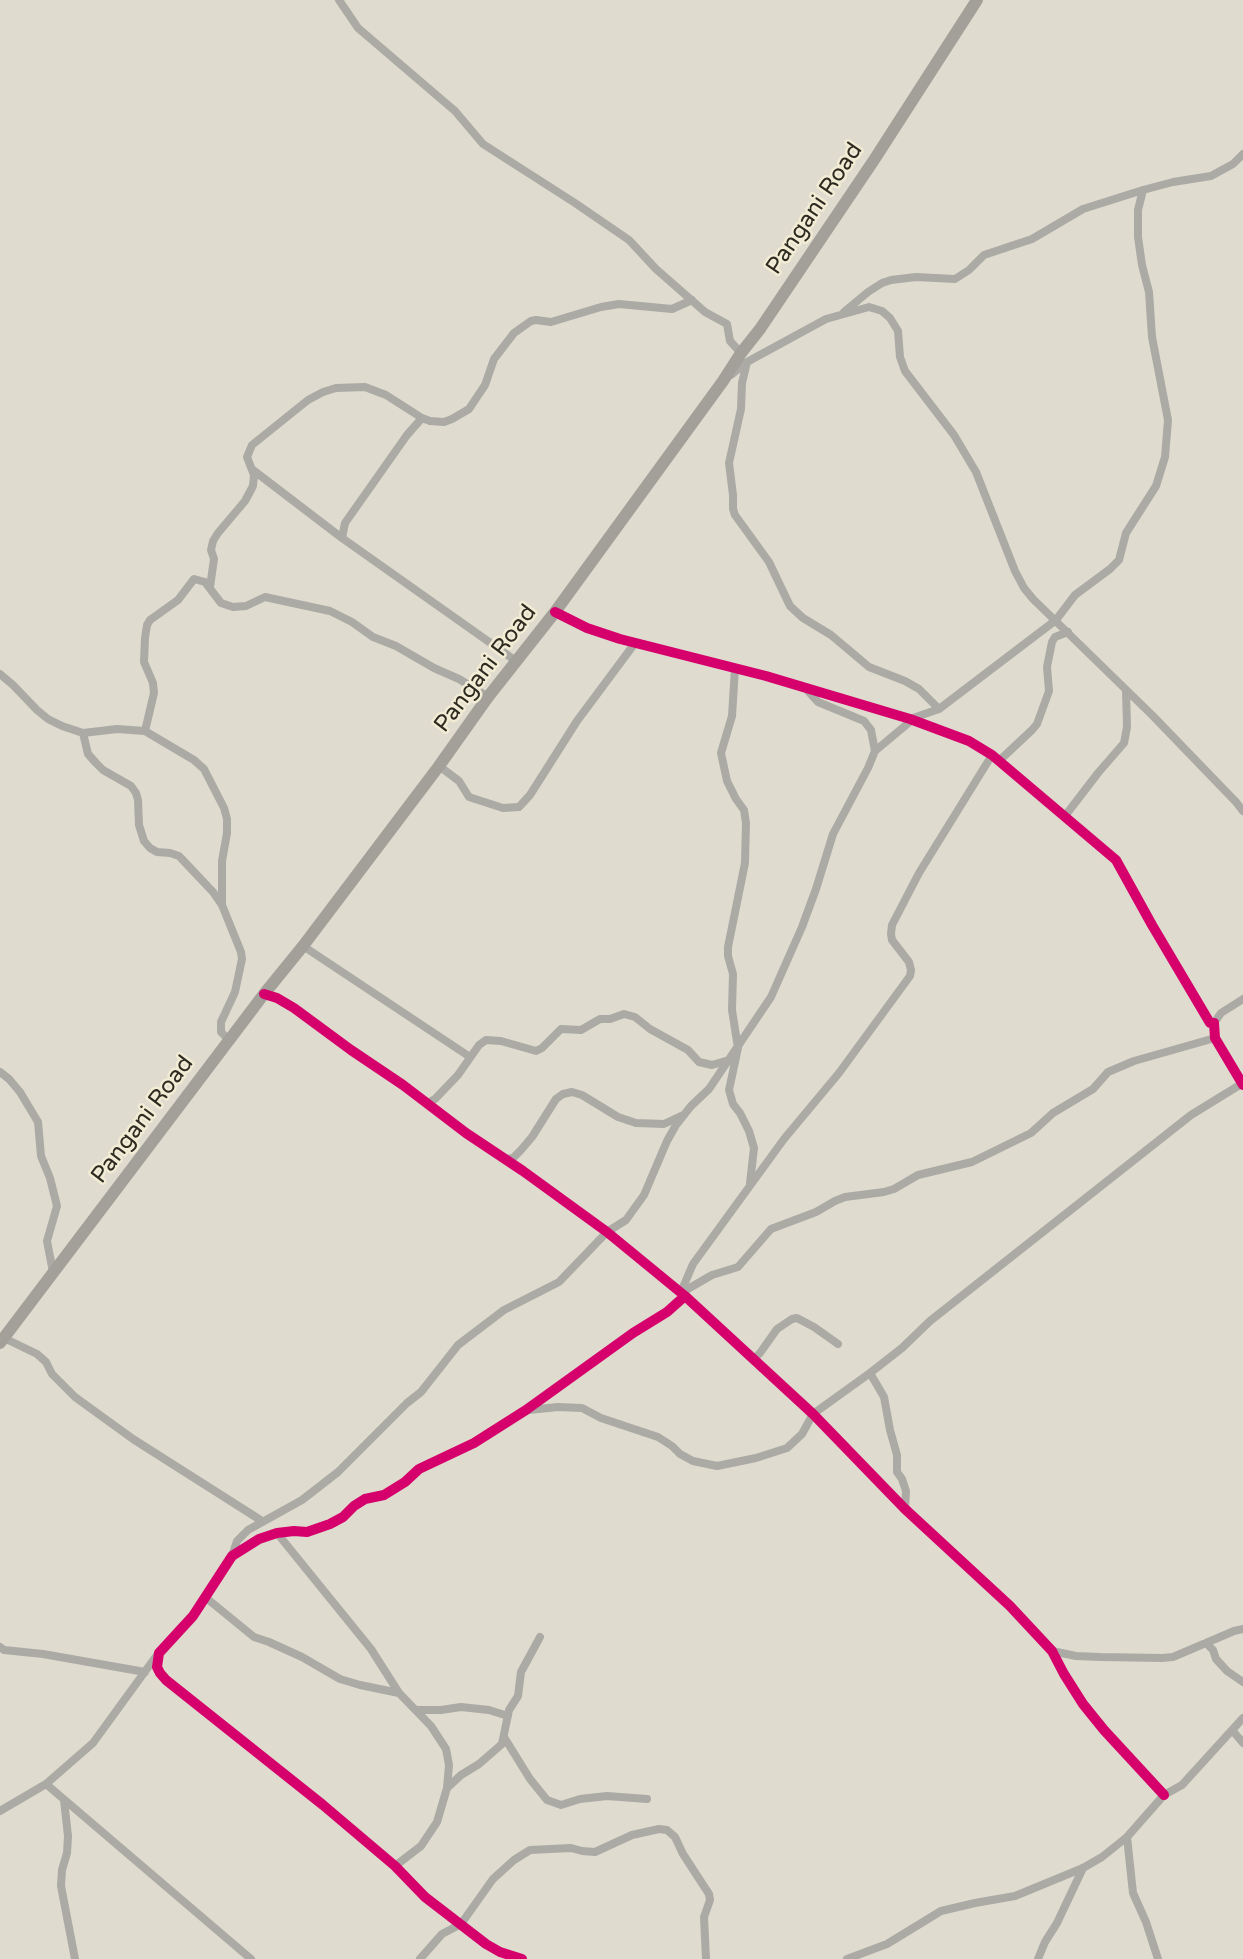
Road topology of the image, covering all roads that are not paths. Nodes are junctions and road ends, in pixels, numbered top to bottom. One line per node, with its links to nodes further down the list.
1 (339, 0): 5 (street)
2 (978, 0): 7 (main road, Pangani Road)
3 (1243, 154): 4 (street)
4 (1143, 190): 6 (street); 13 (street)
5 (692, 300): 7 (street); 8 (street)
6 (842, 314): 7 (street); 13 (street)
7 (744, 358): 12 (main road, Pangani Road); 22 (street)
8 (422, 418): 9 (street); 10 (street)
9 (253, 470): 10 (street); 11 (street)
10 (342, 538): 16 (street)
11 (210, 587): 21 (street); 24 (street)
12 (555, 612): 15 (street); 16 (main road, Pangani Road)
13 (1056, 620): 14 (street); 22 (street)
14 (1068, 632): 20 (street); 28 (street)
15 (635, 643): 17 (street); 29 (street)
16 (516, 661): 21 (main road, Pangani Road)
17 (736, 668): 19 (street); 39 (street)
18 (0, 674): 25 (street)
19 (806, 689): 23 (street); 26 (street)
20 (1126, 690): 30 (street); 31 (street)
21 (488, 697): 29 (main road, Pangani Road)
22 (939, 709): 23 (street)
23 (911, 720): 26 (street); 27 (street)
24 (145, 731): 25 (street); 32 (street)
25 (83, 733): 32 (street)
26 (875, 751): 39 (street)
27 (992, 755): 28 (street); 47 (street)
28 (1000, 760): 31 (street)
29 (439, 766): 33 (main road, Pangani Road)
30 (1243, 811)
31 (1065, 816): 36 (street)
32 (222, 905): 38 (street)
33 (303, 946): 34 (main road, Pangani Road); 40 (street)
34 (264, 994): 38 (main road, Pangani Road); 44 (street)
35 (1243, 999): 36 (street)
36 (1214, 1023): 37 (street)
37 (1215, 1038): 43 (street); 50 (street)
38 (230, 1041): 49 (main road, Pangani Road)
39 (738, 1048): 41 (street); 47 (street)
40 (470, 1057): 41 (street); 44 (street)
41 (729, 1060): 45 (street)
42 (0, 1072): 49 (street)
43 (1243, 1084): 54 (street)
44 (422, 1100): 46 (street)
45 (683, 1115): 46 (street); 48 (street)
46 (506, 1159): 48 (street)
47 (750, 1185): 50 (street)
48 (607, 1232): 50 (street); 58 (street)
49 (53, 1272): 51 (main road, Pangani Road)
50 (682, 1293): 53 (street); 55 (street)
51 (2, 1340): 58 (street)
52 (838, 1344): 53 (street)
53 (754, 1359): 56 (street)
54 (870, 1373): 56 (street); 57 (street)
55 (526, 1410): 56 (street); 59 (street)
56 (813, 1414): 57 (street)
57 (905, 1509): 66 (street)
58 (262, 1521): 60 (street)
59 (277, 1533): 60 (street); 70 (street)
60 (232, 1556): 61 (street)
61 (205, 1597): 67 (street); 70 (street)
62 (1243, 1629): 64 (street)
63 (540, 1637): 72 (street)
64 (1206, 1643): 66 (street); 69 (street)
65 (0, 1647): 68 (street)
66 (1052, 1651): 79 (street)
67 (159, 1653): 68 (street); 84 (street)
68 (145, 1672): 77 (street)
69 (1243, 1682)
70 (399, 1693): 71 (street)
71 (416, 1710): 72 (street); 78 (street)
72 (508, 1716): 75 (street)
73 (1243, 1718): 74 (street)
74 (1232, 1730): 76 (street); 79 (street)
75 (505, 1737): 78 (street); 80 (street)
76 (1243, 1743)
77 (46, 1784): 81 (street); 82 (street)
78 (447, 1788): 84 (street)
79 (1164, 1795): 83 (street)
80 (648, 1799)
81 (64, 1800): 87 (street); 88 (street)
82 (0, 1811)
83 (1127, 1837): 85 (street); 94 (street)
84 (395, 1866): 86 (street)
85 (1083, 1868): 92 (street); 93 (street)
86 (461, 1924): 89 (street); 90 (street); 91 (street)
87 (75, 1959)
88 (251, 1959)
89 (420, 1959)
90 (522, 1959)
91 (706, 1959)
92 (847, 1959)
93 (1038, 1959)
94 (1158, 1959)

